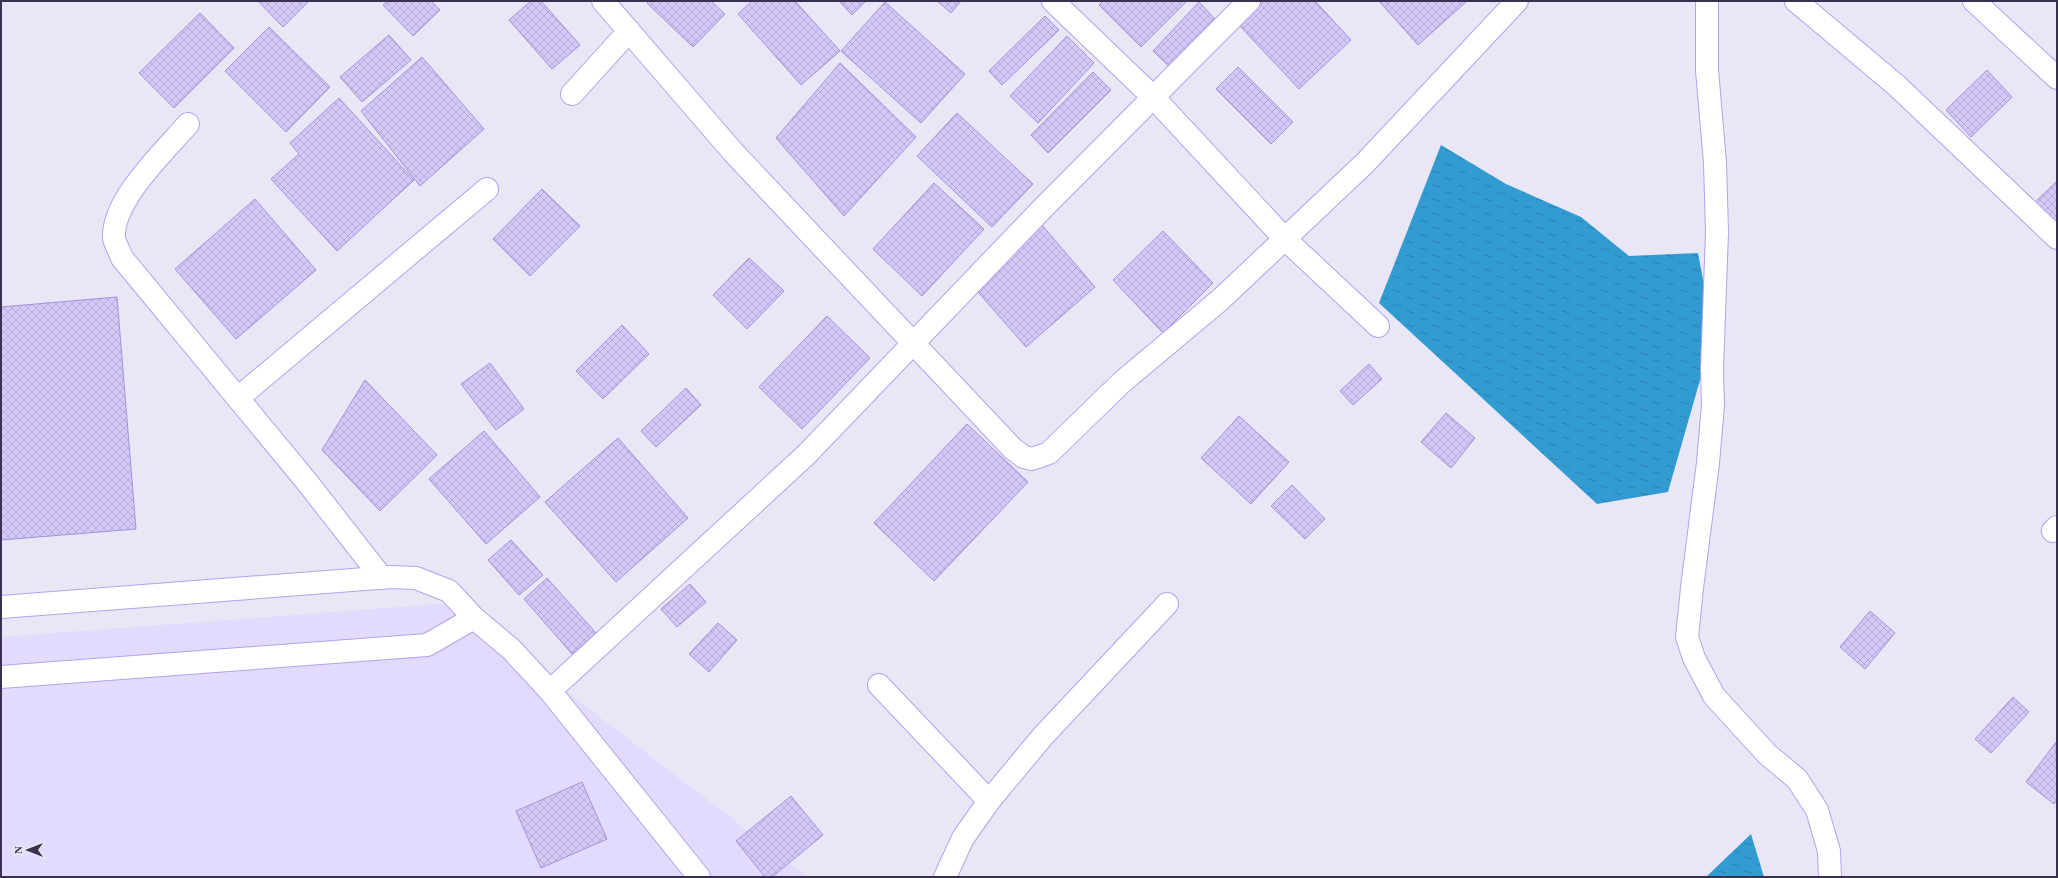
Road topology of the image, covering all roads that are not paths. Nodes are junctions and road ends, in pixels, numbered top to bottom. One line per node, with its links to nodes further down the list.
1 (603, 1): 8 (street)
2 (1053, 1): 11 (street)
3 (1249, 1): 11 (street)
4 (1517, 1): 15 (street)
5 (1706, 1): 29 (street)
6 (1796, 1): 14 (street)
7 (1974, 1): 9 (street)
8 (629, 31): 10 (street); 17 (street)
9 (2057, 78)
10 (572, 94)
11 (1154, 98): 15 (street); 17 (street)
12 (188, 124): 18 (street)
13 (487, 189): 18 (street)
14 (2057, 238)
15 (1285, 239): 16 (street); 17 (street)
16 (1378, 326)
17 (914, 343): 25 (street)
18 (238, 398): 19 (street)
19 (382, 578): 21 (street); 22 (street)
20 (1167, 604): 26 (street)
21 (1, 607)
22 (474, 618): 23 (street); 25 (street)
23 (1, 677)
24 (879, 685): 26 (street)
25 (550, 691): 27 (street)
26 (989, 801): 28 (street)
27 (699, 877)
28 (945, 877)
29 (1830, 877)

